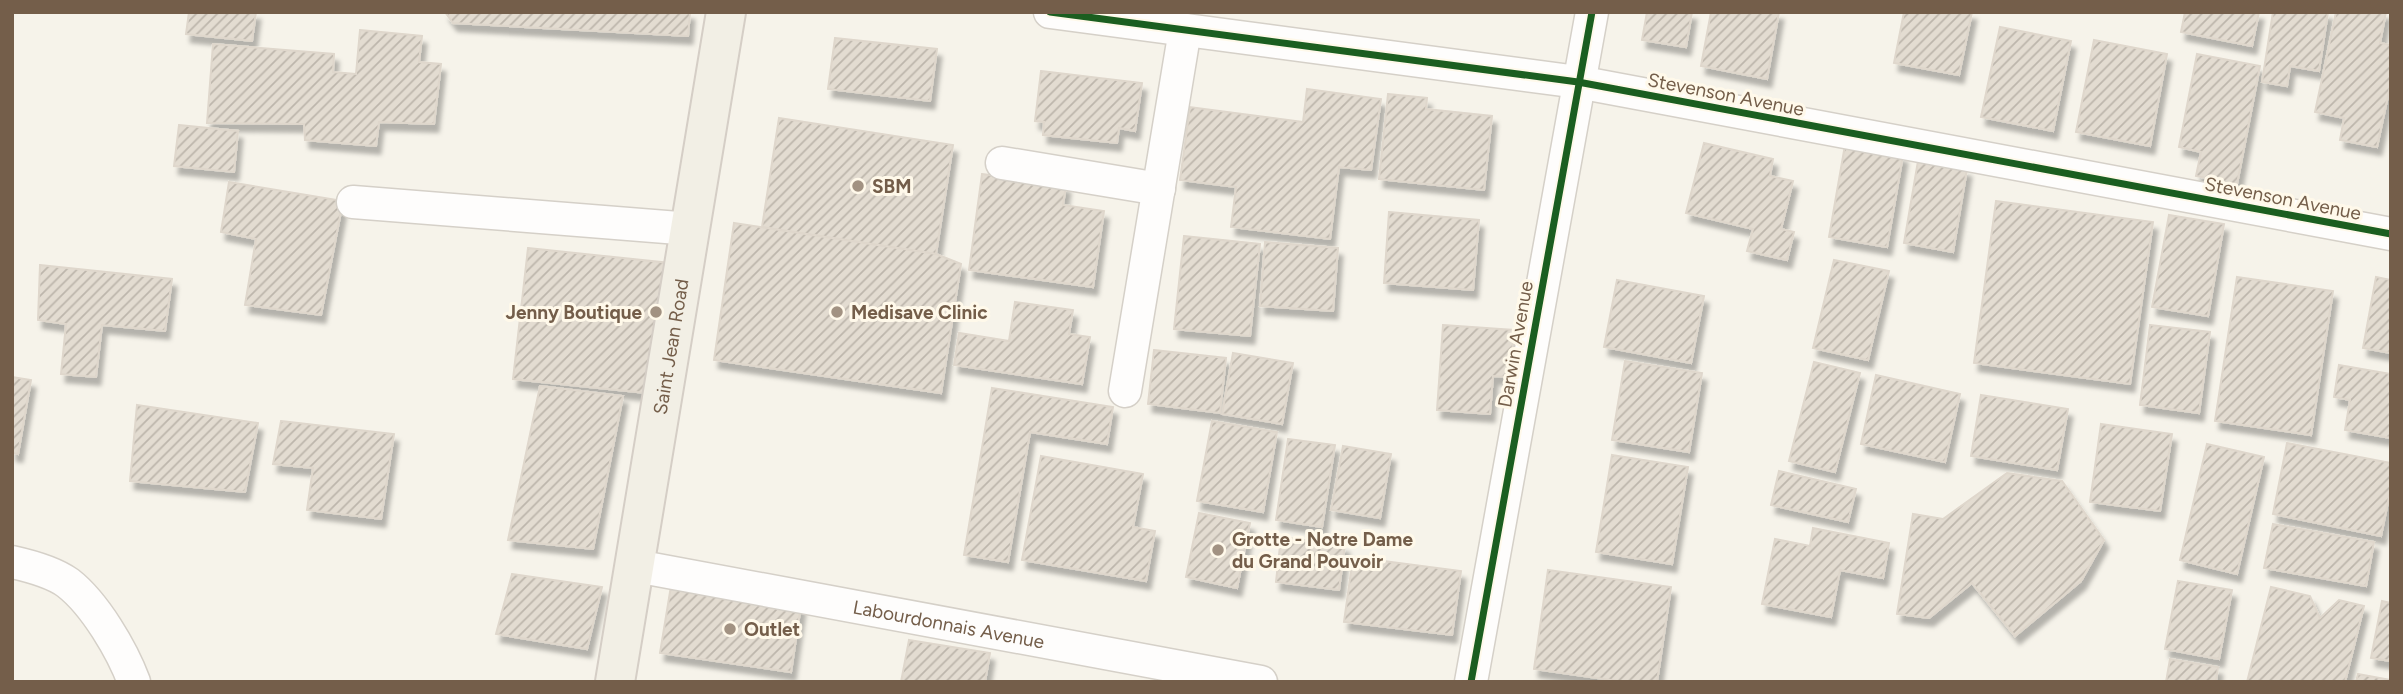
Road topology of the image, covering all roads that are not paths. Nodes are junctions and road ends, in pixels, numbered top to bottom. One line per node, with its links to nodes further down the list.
1 (726, 12): 9 (main road, Saint Jean Road)
2 (1050, 12): 4 (street, Stevenson Avenue)
3 (1592, 12): 5 (street, Darwin Avenue)
4 (1185, 30): 5 (street, Stevenson Avenue); 7 (street)
5 (1578, 82): 10 (street, Stevenson Avenue); 17 (street, Darwin Avenue)
6 (1002, 163): 7 (street)
7 (1159, 189): 11 (street)
8 (353, 202): 9 (street)
9 (691, 229): 13 (main road, Saint Jean Road)
10 (2391, 234)
11 (1125, 391)
12 (12, 562): 14 (street)
13 (636, 566): 15 (main road, Saint Jean Road); 16 (street, Labourdonnais Avenue)
14 (134, 682)
15 (615, 682)
16 (1261, 682)
17 (1471, 682)

